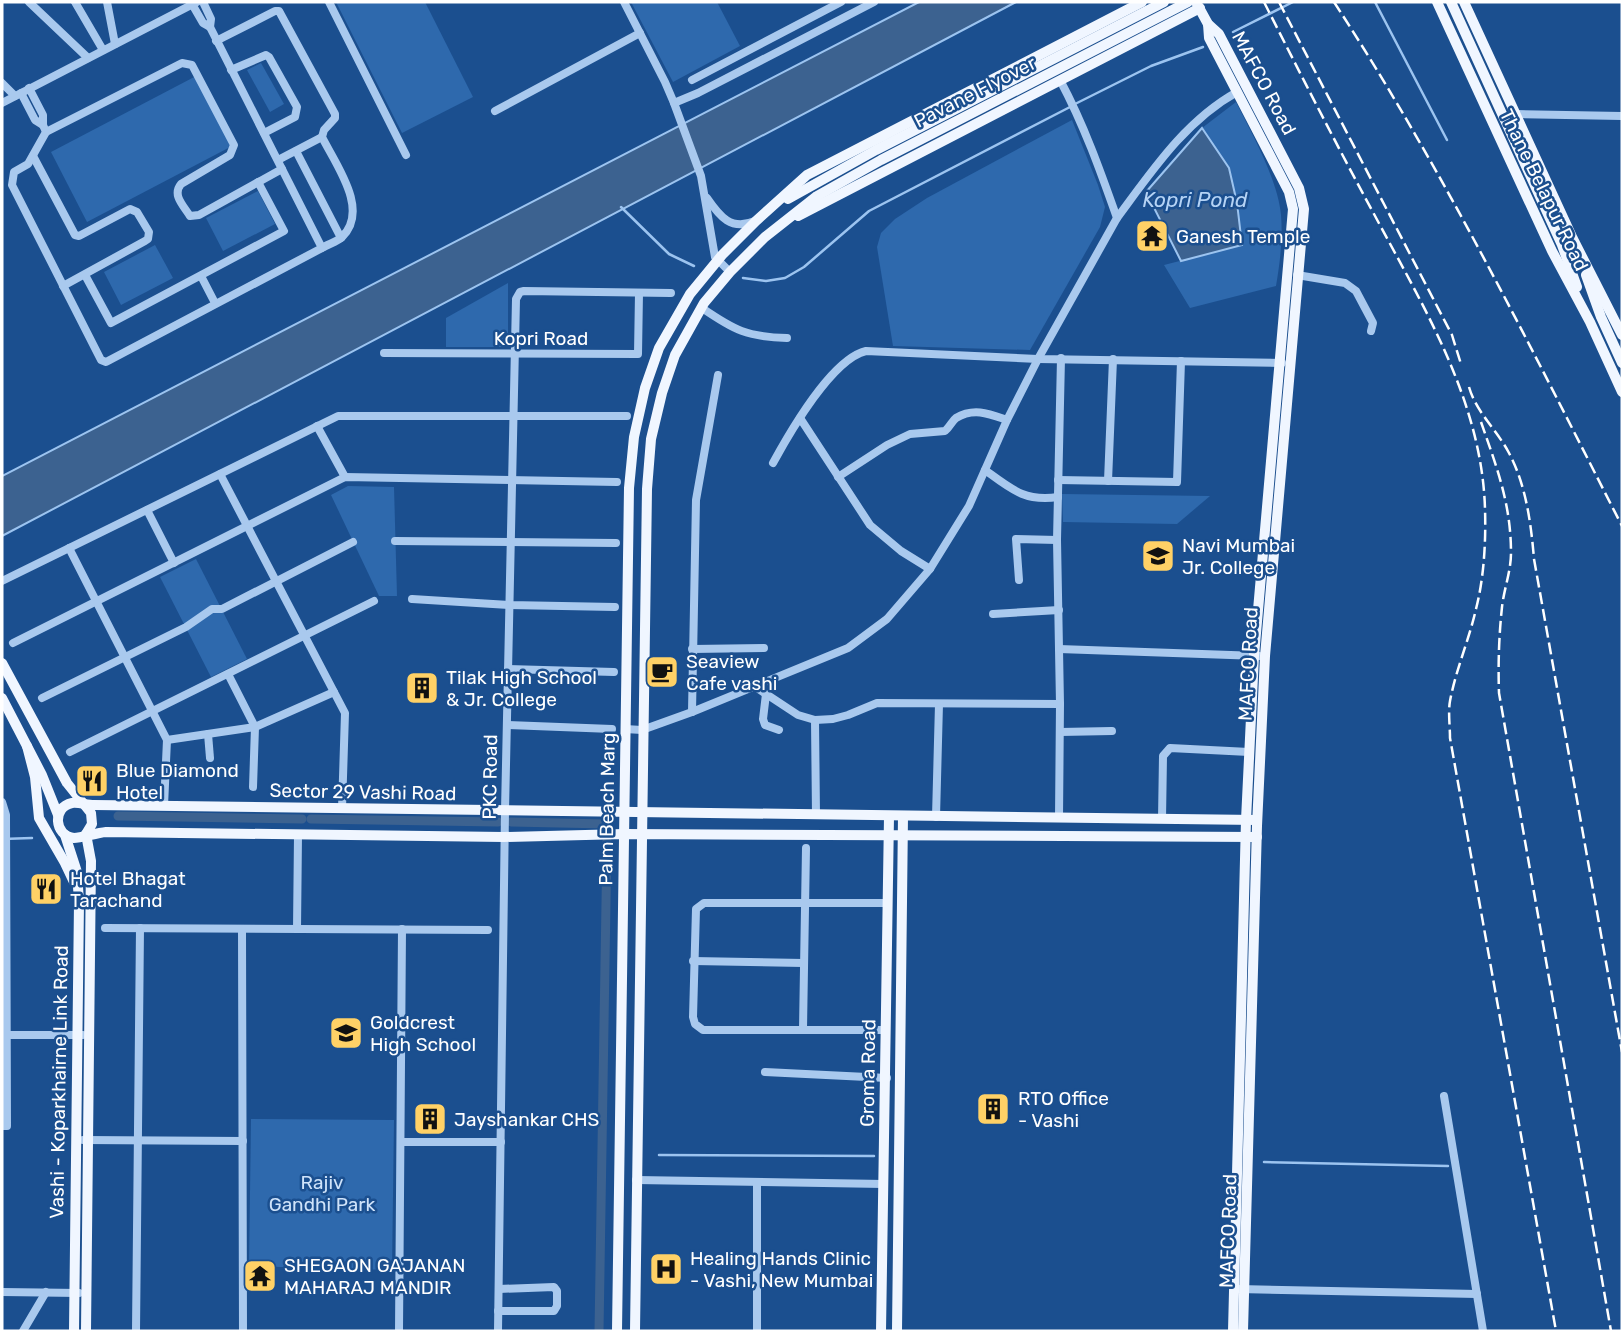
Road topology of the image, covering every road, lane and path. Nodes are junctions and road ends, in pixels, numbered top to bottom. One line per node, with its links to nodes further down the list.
1 (29, 2): 23 (street)
2 (75, 2): 22 (street)
3 (107, 2): 21 (street)
4 (203, 2): 18 (street)
5 (329, 2): 39 (street)
6 (624, 2): 19 (street)
7 (841, 2): 25 (street)
8 (874, 2): 31 (street)
9 (1142, 2): 45 (main road)
10 (1164, 2): 43 (main road, Pavane Flyover)
11 (1188, 2): 43 (main road, Pavane Flyover)
12 (1437, 2): 62 (main road, Thane Belapur Road)
13 (1451, 2): 62 (main road)
14 (1464, 2): 33 (main road, Thane Belapur Road)
15 (195, 3): 18 (street); 21 (street)
16 (1198, 5): 17 (main road, MAFCO Road); 26 (main road)
17 (1208, 24): 29 (main road, MAFCO Road); 56 (main road, MAFCO Road)
18 (210, 27): 20 (street)
19 (640, 33): 31 (street); 32 (street)
20 (216, 41): 24 (street); 37 (street)
21 (115, 44): 22 (street)
22 (103, 50): 23 (street)
23 (88, 58): 28 (street)
24 (231, 70): 36 (street); 36 (street)
25 (692, 80)
26 (1060, 80): 46 (street); 48 (main road)
27 (2, 83): 28 (street)
28 (22, 92): 30 (street); 35 (street)
29 (1237, 92): 46 (street); 72 (main road, MAFCO Road)
30 (2, 103)
31 (675, 106): 44 (street)
32 (495, 111)
33 (1515, 114): 34 (street); 50 (main road, Thane Belapur Road)
34 (1622, 116)
35 (44, 128): 40 (street); 42 (street)
36 (264, 133): 41 (street)
37 (322, 137): 38 (street); 49 (street)
38 (296, 150): 41 (street); 49 (street)
39 (406, 155)
40 (33, 156): 54 (street); 57 (street)
41 (280, 164): 42 (street); 51 (street)
42 (258, 182): 55 (street)
43 (814, 191): 45 (main road, Pavane Flyover); 48 (main road, Pavane Flyover)
44 (705, 196): 47 (street); 52 (street)
45 (774, 207): 47 (main road, Palm Beach Marg)
46 (1117, 218): 69 (street)
47 (756, 221): 52 (main road, Palm Beach Marg)
48 (784, 223): 53 (main road, Palm Beach Marg)
49 (341, 237): 51 (street)
50 (1573, 239): 62 (main road); 64 (main road)
51 (322, 248): 60 (street)
52 (717, 261): 53 (street); 135 (main road, Palm Beach Marg)
53 (730, 272): 61 (main road, Palm Beach Marg)
54 (85, 275): 55 (street); 57 (street)
55 (201, 275): 60 (street)
56 (1297, 275): 63 (street); 72 (main road, MAFCO Road)
57 (63, 286): 60 (street)
58 (639, 293): 59 (street, PKC Road); 67 (street, PKC Road); 67 (street, Kopri Road)
59 (671, 293)
60 (215, 303)
61 (702, 308): 65 (street); 136 (main road, Palm Beach Marg)
62 (1596, 319): 73 (main road); 75 (main road, Thane Belapur Road)
63 (1371, 331)
64 (1622, 335)
65 (787, 338)
66 (384, 353): 67 (street, Kopri Road)
67 (515, 354): 76 (street, PKC Road)
68 (1061, 358): 69 (street); 70 (street); 87 (street)
69 (1038, 359): 78 (street); 79 (street)
70 (1113, 359): 71 (street); 88 (street)
71 (1181, 360): 72 (street); 88 (street)
72 (1284, 363): 116 (main road, MAFCO Road)
73 (1622, 363)
74 (718, 375): 114 (street)
75 (1622, 392)
76 (513, 416): 77 (street); 80 (street); 86 (street, PKC Road)
77 (627, 416)
78 (800, 418): 81 (street); 85 (street)
79 (1007, 420): 82 (street); 85 (street)
80 (317, 426): 83 (street); 84 (street)
81 (773, 463)
82 (985, 470): 90 (street); 100 (street)
83 (220, 474): 91 (street); 92 (street)
84 (345, 477): 86 (street); 92 (street)
85 (838, 477): 100 (street)
86 (512, 480): 89 (street); 96 (street, PKC Road)
87 (1058, 480): 88 (street); 90 (street)
88 (1108, 481)
89 (617, 482)
90 (1058, 497): 93 (street)
91 (147, 510): 98 (street); 99 (street)
92 (248, 526): 99 (street); 103 (street)
93 (1057, 540): 101 (street); 109 (street)
94 (395, 541): 96 (street)
95 (353, 542): 103 (street)
96 (510, 542): 97 (street); 107 (street, PKC Road)
97 (616, 544)
98 (69, 548): 102 (street); 106 (street)
99 (174, 563): 106 (street)
100 (930, 569): 122 (street)
101 (1019, 580)
102 (2, 581)
103 (276, 581): 111 (street); 117 (street)
104 (412, 599): 107 (street)
105 (374, 601): 111 (street)
106 (96, 602): 112 (street); 117 (street)
107 (509, 605): 108 (street); 119 (street, PKC Road)
108 (615, 607)
109 (1059, 610): 110 (street); 115 (street)
110 (993, 614)
111 (305, 636): 121 (street); 123 (street)
112 (13, 643)
113 (764, 648): 114 (street)
114 (692, 649): 130 (street)
115 (1059, 649): 116 (street); 128 (street)
116 (1260, 656): 144 (main road, MAFCO Road); 162 (main road, MAFCO Road)
117 (125, 657): 126 (street); 129 (street)
118 (2, 663): 148 (main road)
119 (508, 669): 120 (street); 132 (street, PKC Road)
120 (614, 672)
121 (228, 674): 129 (street); 133 (street)
122 (754, 687): 124 (street); 130 (street)
123 (334, 692): 133 (street); 150 (street)
124 (766, 694): 131 (street); 137 (street)
125 (2, 698): 142 (main road)
126 (42, 698)
127 (939, 704): 128 (street); 131 (street); 159 (street)
128 (1060, 704): 139 (street)
129 (152, 712): 141 (street); 143 (street)
130 (691, 712): 136 (street)
131 (815, 720): 155 (street)
132 (507, 725): 134 (street); 151 (street, PKC Road)
133 (254, 727): 140 (street); 146 (street)
134 (612, 729)
135 (625, 729): 136 (street); 152 (main road, Palm Beach Marg)
136 (642, 730): 153 (main road, Palm Beach Marg)
137 (779, 730)
138 (1112, 731): 139 (street)
139 (1060, 732): 160 (street)
140 (208, 734): 141 (street); 145 (street)
141 (167, 740): 149 (street)
142 (27, 746): 154 (main road); 174 (main road)
143 (70, 752)
144 (1249, 752): 161 (street); 162 (main road, MAFCO Road)
145 (210, 758)
146 (253, 787)
147 (2, 802): 156 (street)
148 (83, 804): 149 (main road, Sector 29 Vashi Road); 154 (main road); 163 (main road)
149 (164, 806): 150 (main road, Sector 29 Vashi Road)
150 (342, 809): 151 (main road, Sector 29 Vashi Road)
151 (505, 811): 152 (main road, Sector 29 Vashi Road); 170 (street, PKC Road)
152 (624, 813): 153 (main road, Sector 29 Vashi Road); 164 (main road, Palm Beach Marg)
153 (642, 813): 155 (main road, Sector 29 Vashi Road); 165 (main road, Palm Beach Marg)
154 (58, 815): 166 (main road)
155 (816, 815): 157 (main road, Sector 29 Vashi Road)
156 (4, 816): 173 (street)
157 (889, 816): 158 (main road, Sector 29 Vashi Road); 168 (main road, Groma Road)
158 (903, 816): 159 (main road, Sector 29 Vashi Road); 169 (main road, Groma Road)
159 (936, 817): 160 (main road, Sector 29 Vashi Road)
160 (1059, 818): 161 (main road, Sector 29 Vashi Road)
161 (1162, 819): 162 (main road, Sector 29 Vashi Road)
162 (1252, 820): 171 (main road, MAFCO Road)
163 (86, 834): 166 (main road); 167 (main road); 189 (main road, Vashi - Koparkhairne Link Road)
164 (624, 834): 165 (main road); 170 (main road); 217 (main road, Palm Beach Marg)
165 (642, 834): 168 (main road); 200 (main road, Palm Beach Marg)
166 (65, 835): 174 (main road, Vashi - Koparkhairne Link Road)
167 (298, 835): 170 (main road); 180 (street)
168 (889, 835): 169 (main road); 176 (main road, Groma Road)
169 (903, 835): 171 (main road); 221 (main road, Groma Road)
170 (504, 837): 199 (street, PKC Road)
171 (1251, 837): 204 (main road, MAFCO Road)
172 (806, 848): 175 (street)
173 (4, 880): 183 (street)
174 (79, 902): 189 (main road, Vashi - Koparkhairne Link Road)
175 (804, 902): 176 (street); 184 (street); 185 (street)
176 (888, 903): 187 (main road, Groma Road)
177 (105, 928): 178 (street)
178 (140, 928): 179 (street); 196 (street)
179 (242, 929): 180 (street); 197 (street)
180 (297, 929): 181 (street)
181 (402, 929): 182 (street); 198 (street)
182 (488, 930)
183 (4, 941): 188 (street)
184 (693, 961): 185 (street); 186 (street)
185 (803, 963): 186 (street)
186 (803, 1029): 187 (street)
187 (886, 1030): 191 (main road, Groma Road)
188 (4, 1035): 189 (street); 193 (street)
189 (83, 1035): 194 (main road, Vashi - Koparkhairne Link Road); 195 (main road, Vashi - Koparkhairne Link Road)
190 (765, 1072): 191 (street)
191 (887, 1078): 202 (main road, Groma Road)
192 (1444, 1096): 208 (street)
193 (2, 1126)
194 (76, 1140): 195 (street); 207 (main road, Vashi - Koparkhairne Link Road)
195 (88, 1140): 196 (street); 207 (main road, Vashi - Koparkhairne Link Road)
196 (138, 1140): 197 (street); 213 (street)
197 (243, 1141): 214 (street)
198 (401, 1142): 199 (street); 215 (street)
199 (500, 1142): 203 (street, PKC Road)
200 (636, 1180): 201 (street); 218 (main road, Palm Beach Marg)
201 (757, 1182): 202 (street); 219 (street)
202 (884, 1184): 220 (main road, Groma Road)
203 (499, 1289): 209 (street, PKC Road); 209 (street)
204 (1239, 1289): 208 (street); 222 (main road, MAFCO Road); 223 (main road, MAFCO Road)
205 (2, 1292): 206 (street)
206 (46, 1292): 207 (street); 210 (street)
207 (80, 1293): 211 (main road, Vashi - Koparkhairne Link Road); 212 (main road, Vashi - Koparkhairne Link Road)
208 (1477, 1294): 224 (street)
209 (498, 1311): 216 (street, PKC Road)
210 (23, 1331)
211 (74, 1331)
212 (86, 1331)
213 (136, 1331)
214 (243, 1331)
215 (399, 1331)
216 (498, 1331)
217 (617, 1331)
218 (635, 1331)
219 (757, 1331)
220 (881, 1331)
221 (897, 1331)
222 (1233, 1331)
223 (1243, 1331)
224 (1483, 1331)

